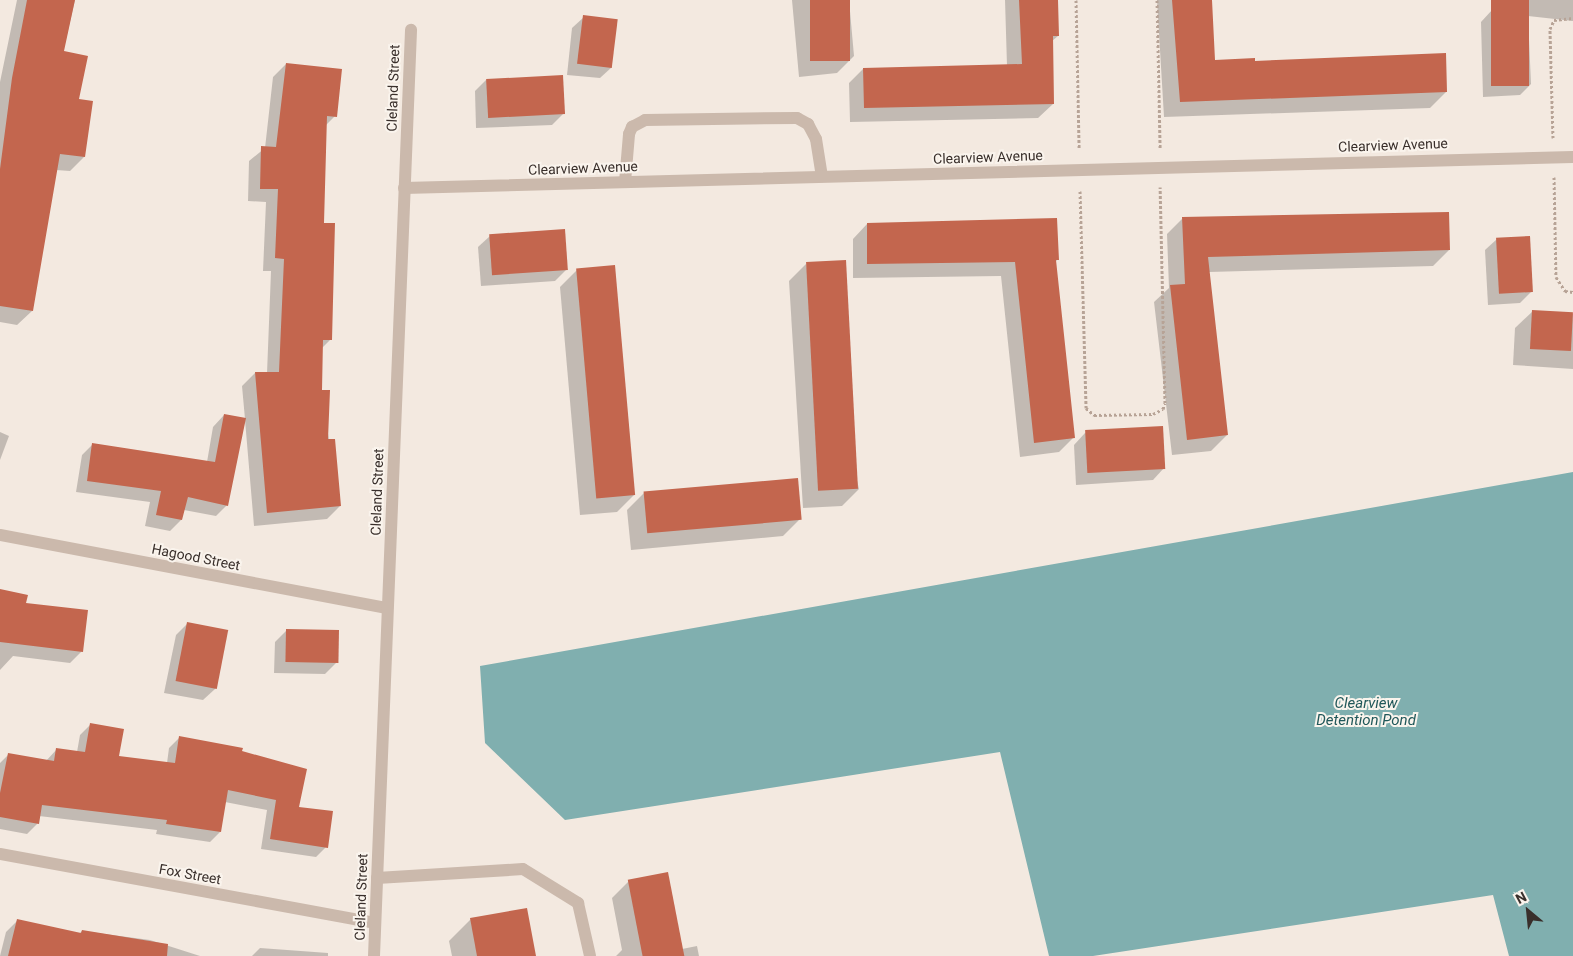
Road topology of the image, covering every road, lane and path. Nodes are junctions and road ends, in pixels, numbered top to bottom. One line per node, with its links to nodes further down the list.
1 (1076, 0): 8 (path)
2 (1158, 0): 7 (path)
3 (1573, 18): 5 (path)
4 (411, 30): 11 (street, Cleland Street)
5 (1554, 156): 6 (street, Clearview Avenue); 7 (street, Clearview Avenue); 12 (path)
6 (1573, 157)
7 (1160, 167): 8 (street, Clearview Avenue); 8 (path)
8 (1079, 169): 9 (street, Clearview Avenue)
9 (822, 176): 10 (street, Clearview Avenue); 10 (street)
10 (625, 182): 11 (street, Clearview Avenue)
11 (404, 188): 14 (street, Cleland Street)
12 (1573, 292)
13 (0, 535): 14 (street, Hagood Street)
14 (387, 608): 16 (street, Cleland Street)
15 (0, 854): 17 (street, Fox Street)
16 (377, 878): 17 (street, Cleland Street); 19 (street)
17 (375, 923): 18 (street, Cleland Street)
18 (374, 956)
19 (590, 956)

